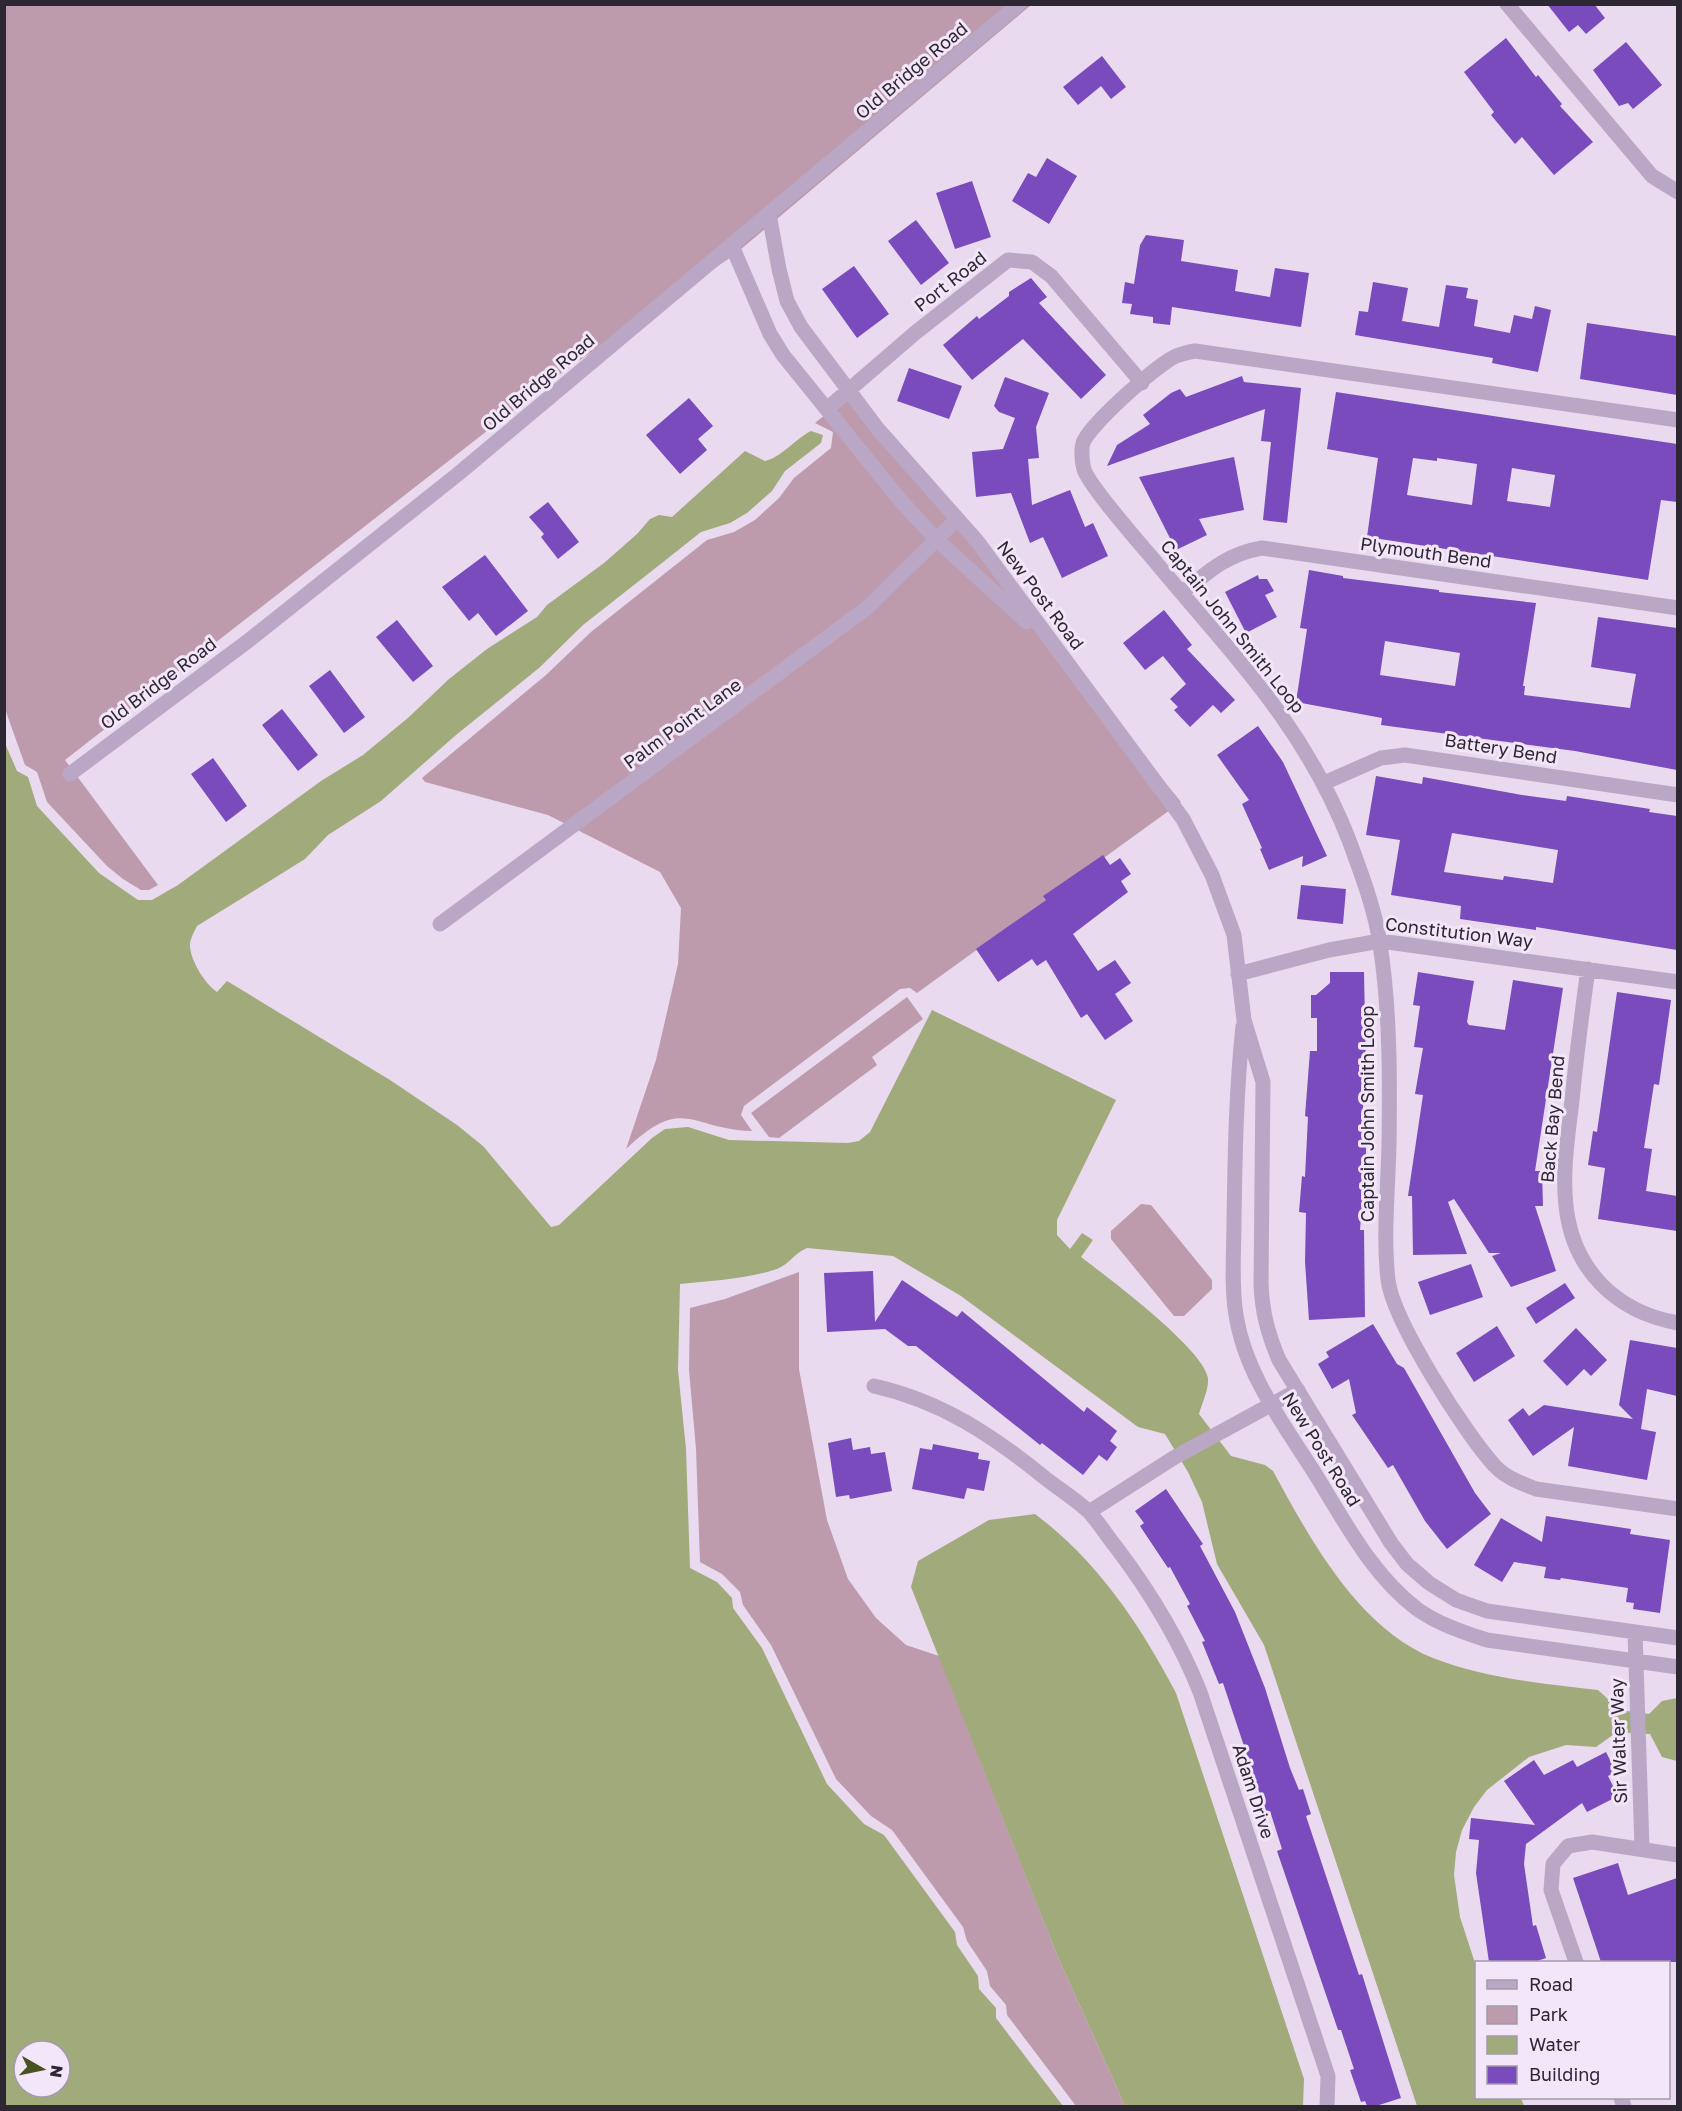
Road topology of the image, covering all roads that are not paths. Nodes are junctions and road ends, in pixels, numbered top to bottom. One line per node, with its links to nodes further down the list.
1 (1019, 4): 4 (street, Old Bridge Road)
2 (1507, 4): 3 (street)
3 (1677, 192)
4 (769, 214): 5 (street, Old Bridge Road); 7 (street, New Post Road)
5 (732, 246): 8 (street); 15 (street, Old Bridge Road)
6 (1142, 383): 7 (street, Port Road); 9 (street, Captain John Smith Loop); 12 (street, Captain John Smith Loop)
7 (848, 390): 8 (street, Port Road); 10 (street, New Post Road)
8 (828, 408): 11 (street)
9 (1677, 420)
10 (957, 519): 11 (street, Palm Point Lane); 14 (street, New Post Road)
11 (937, 540): 14 (street); 18 (street, Palm Point Lane)
12 (1182, 593): 13 (street, Plymouth Bend); 16 (street, Captain John Smith Loop)
13 (1677, 608)
14 (1053, 646): 21 (street, New Post Road)
15 (70, 774)
16 (1324, 783): 17 (street, Battery Bend); 19 (street, Captain John Smith Loop)
17 (1677, 795)
18 (440, 924)
19 (1380, 941): 20 (street, Constitution Way); 21 (street, Constitution Way); 28 (street, Captain John Smith Loop)
20 (1588, 969): 22 (street, Constitution Way); 24 (street, Back Bay Bend)
21 (1239, 974): 23 (street, New Post Road)
22 (1677, 982)
23 (1244, 1020): 26 (street, New Post Road); 27 (street, New Post Road)
24 (1677, 1323)
25 (874, 1386): 29 (street, Adam Drive)
26 (1298, 1390): 27 (street); 30 (street, New Post Road)
27 (1271, 1404): 29 (street); 32 (street, New Post Road)
28 (1677, 1509)
29 (1089, 1512): 37 (street, Adam Drive)
30 (1635, 1632): 31 (street, New Post Road); 32 (street, Sir Walter Way)
31 (1677, 1638)
32 (1634, 1661): 33 (street, New Post Road); 34 (street, Sir Walter Way)
33 (1677, 1667)
34 (1642, 1848): 35 (street); 36 (street)
35 (1677, 1855)
36 (1576, 1961)
37 (1327, 2106)

